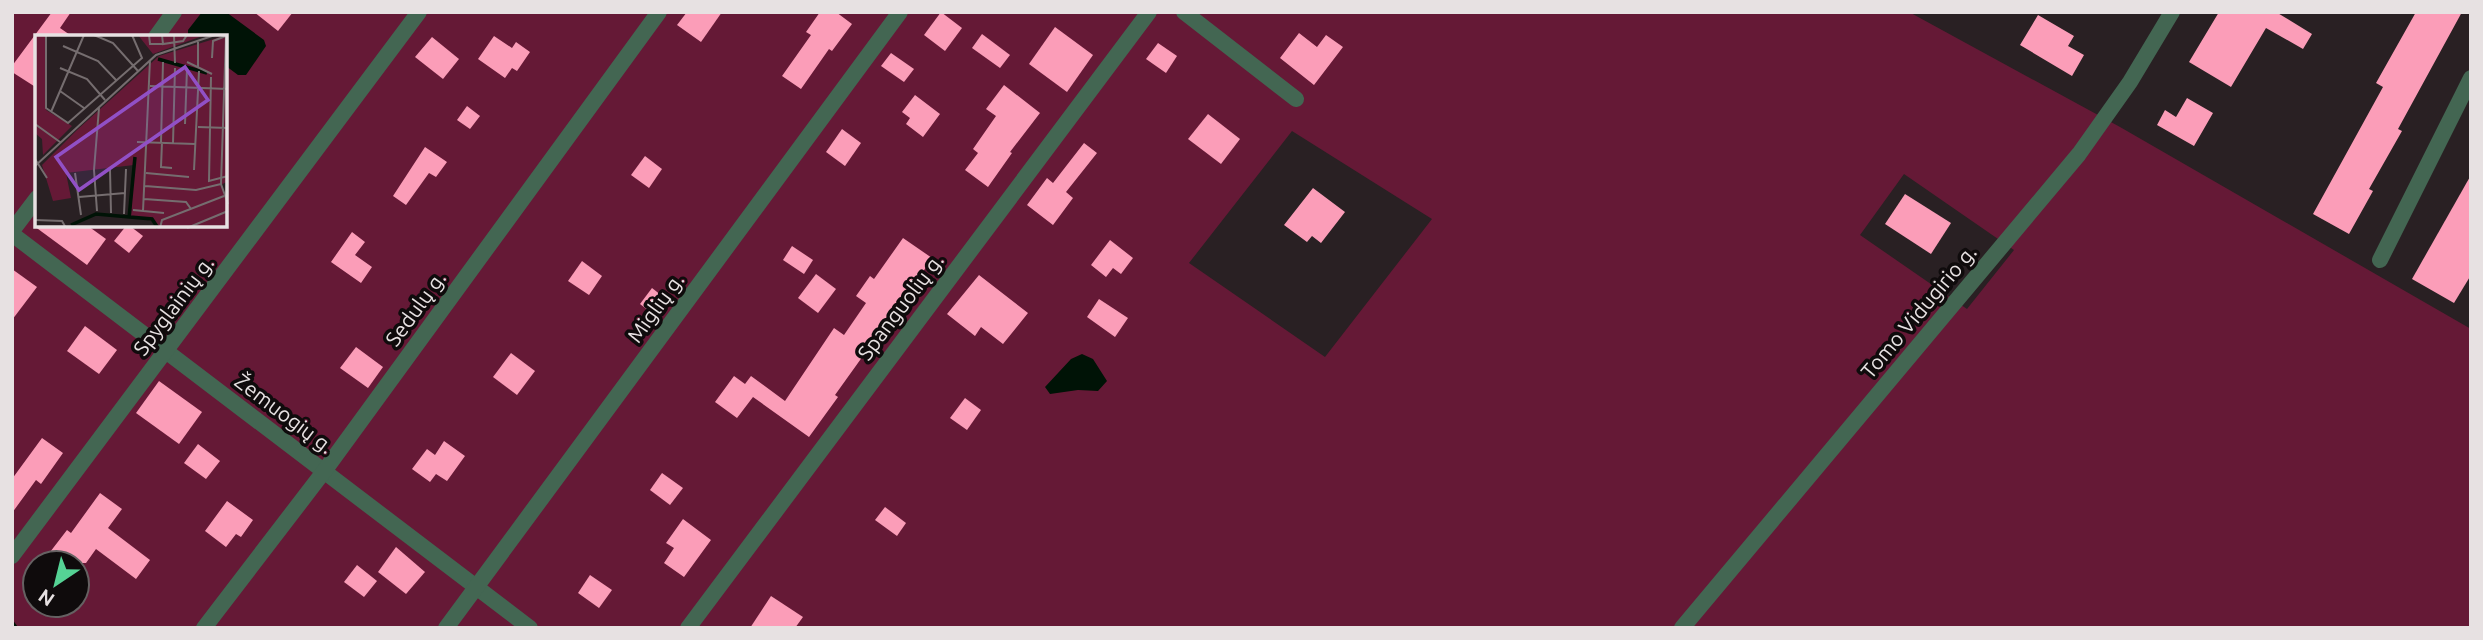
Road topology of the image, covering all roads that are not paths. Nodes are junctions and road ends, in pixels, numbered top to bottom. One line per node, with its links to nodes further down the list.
1 (174, 12): 8 (street)
2 (419, 12): 14 (street, Spyglainių g.)
3 (659, 12): 15 (street, Sedulų g.)
4 (900, 12): 17 (street, Miglių g.)
5 (1149, 12): 21 (street, Spanguolių g.)
6 (1184, 12): 10 (street)
7 (2172, 12): 22 (street, Tomo Vidugirio g.)
8 (157, 35)
9 (2471, 78): 13 (street)
10 (1296, 99)
11 (35, 201): 12 (street)
12 (12, 232): 14 (street, Žemuogių g.)
13 (2380, 260)
14 (166, 352): 15 (street, Žemuogių g.); 16 (street, Spyglainių g.)
15 (325, 470): 17 (street, Žemuogių g.); 18 (street, Sedulų g.)
16 (12, 556)
17 (476, 586): 19 (street, Miglių g.); 20 (street, Žemuogių g.)
18 (204, 628)
19 (446, 628)
20 (530, 628)
21 (688, 628)
22 (1682, 628)

